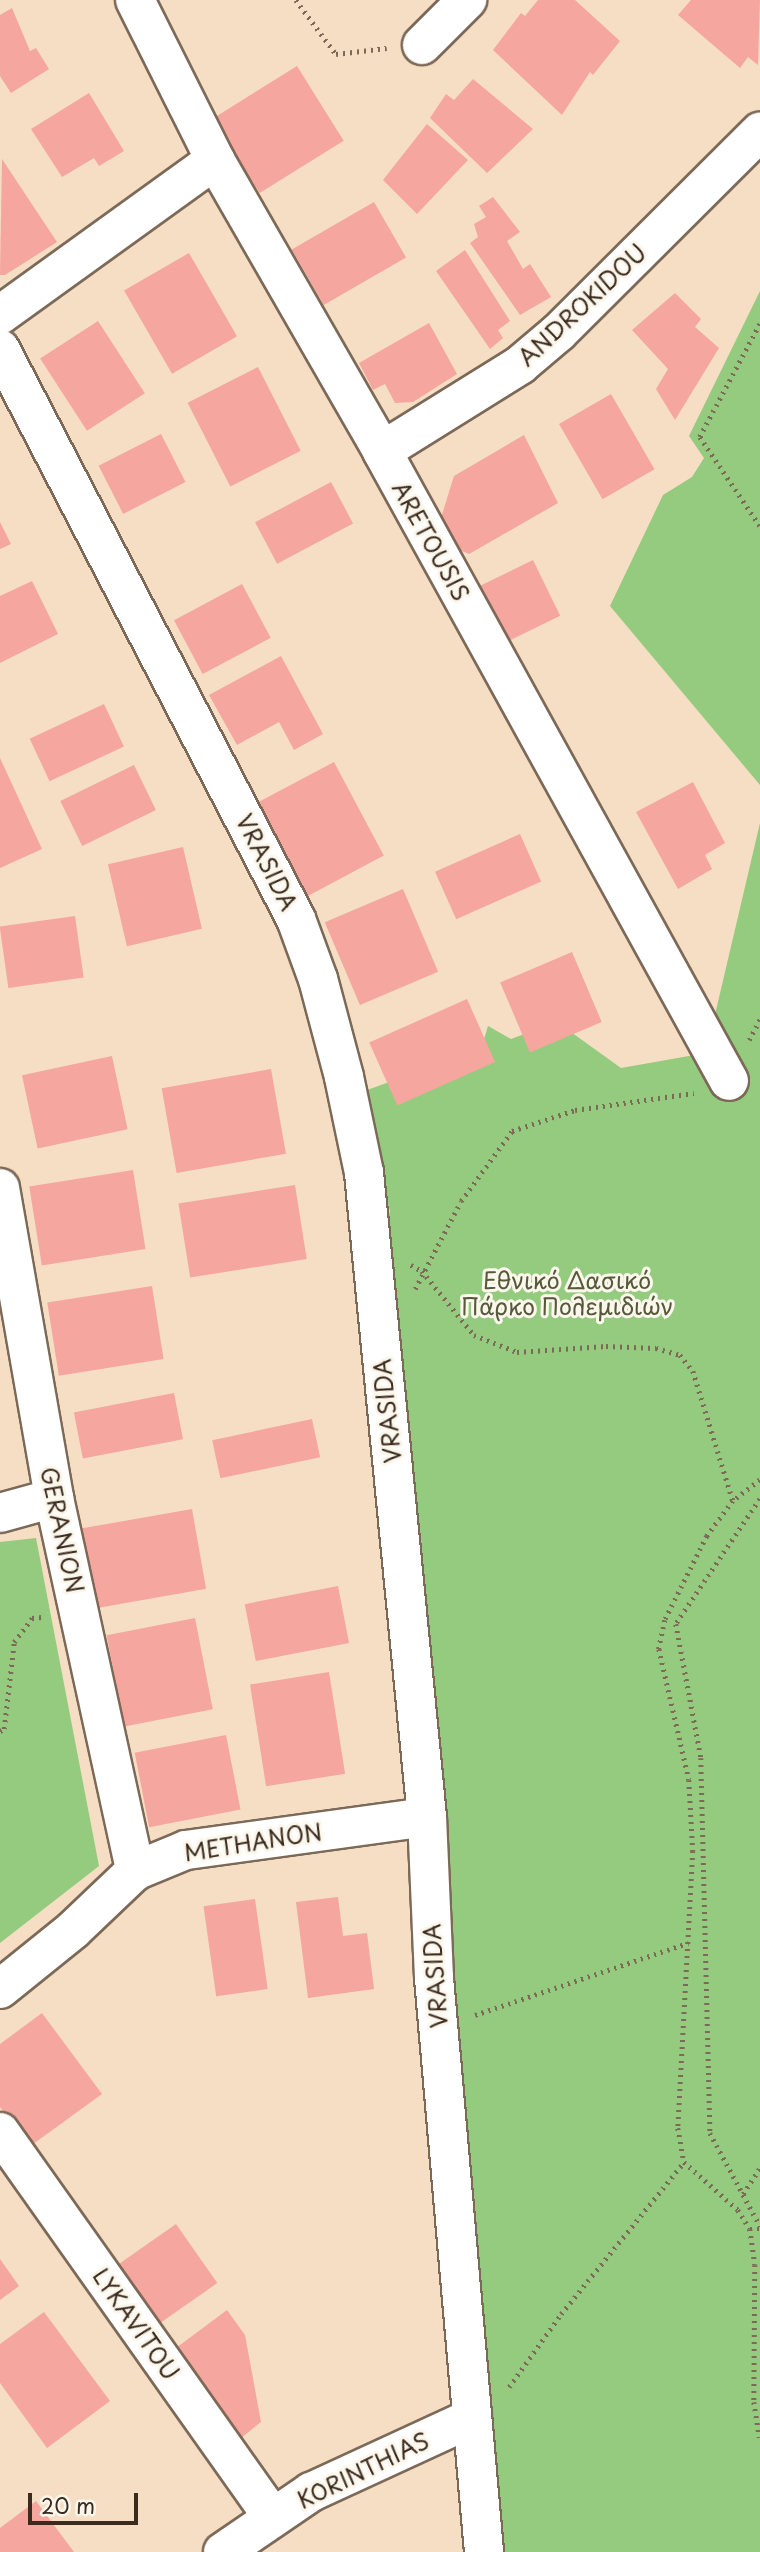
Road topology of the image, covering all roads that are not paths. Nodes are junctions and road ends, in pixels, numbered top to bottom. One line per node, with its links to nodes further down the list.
1 (135, 0): 5 (street, ARETOUSIS)
2 (467, 0): 3 (street)
3 (422, 45)
4 (760, 132): 8 (street, ANDROKIDOU)
5 (215, 160): 6 (street); 8 (street, ARETOUSIS)
6 (0, 315)
7 (0, 349): 13 (street, VRASIDA)
8 (382, 451): 9 (street, ARETOUSIS)
9 (729, 1081)
10 (0, 1188): 11 (street, GERANION)
11 (54, 1498): 12 (street); 14 (street, GERANION)
12 (0, 1513)
13 (427, 1817): 14 (street, METHANON); 17 (street, VRASIDA)
14 (135, 1871): 15 (street, METHANON)
15 (0, 1989)
16 (0, 2132): 18 (street, LYKAVITOU)
17 (472, 2418): 18 (street, KORINTHIAS); 20 (street, VRASIDA)
18 (272, 2516): 19 (street, KORINTHIAS)
19 (223, 2552)
20 (484, 2552)

